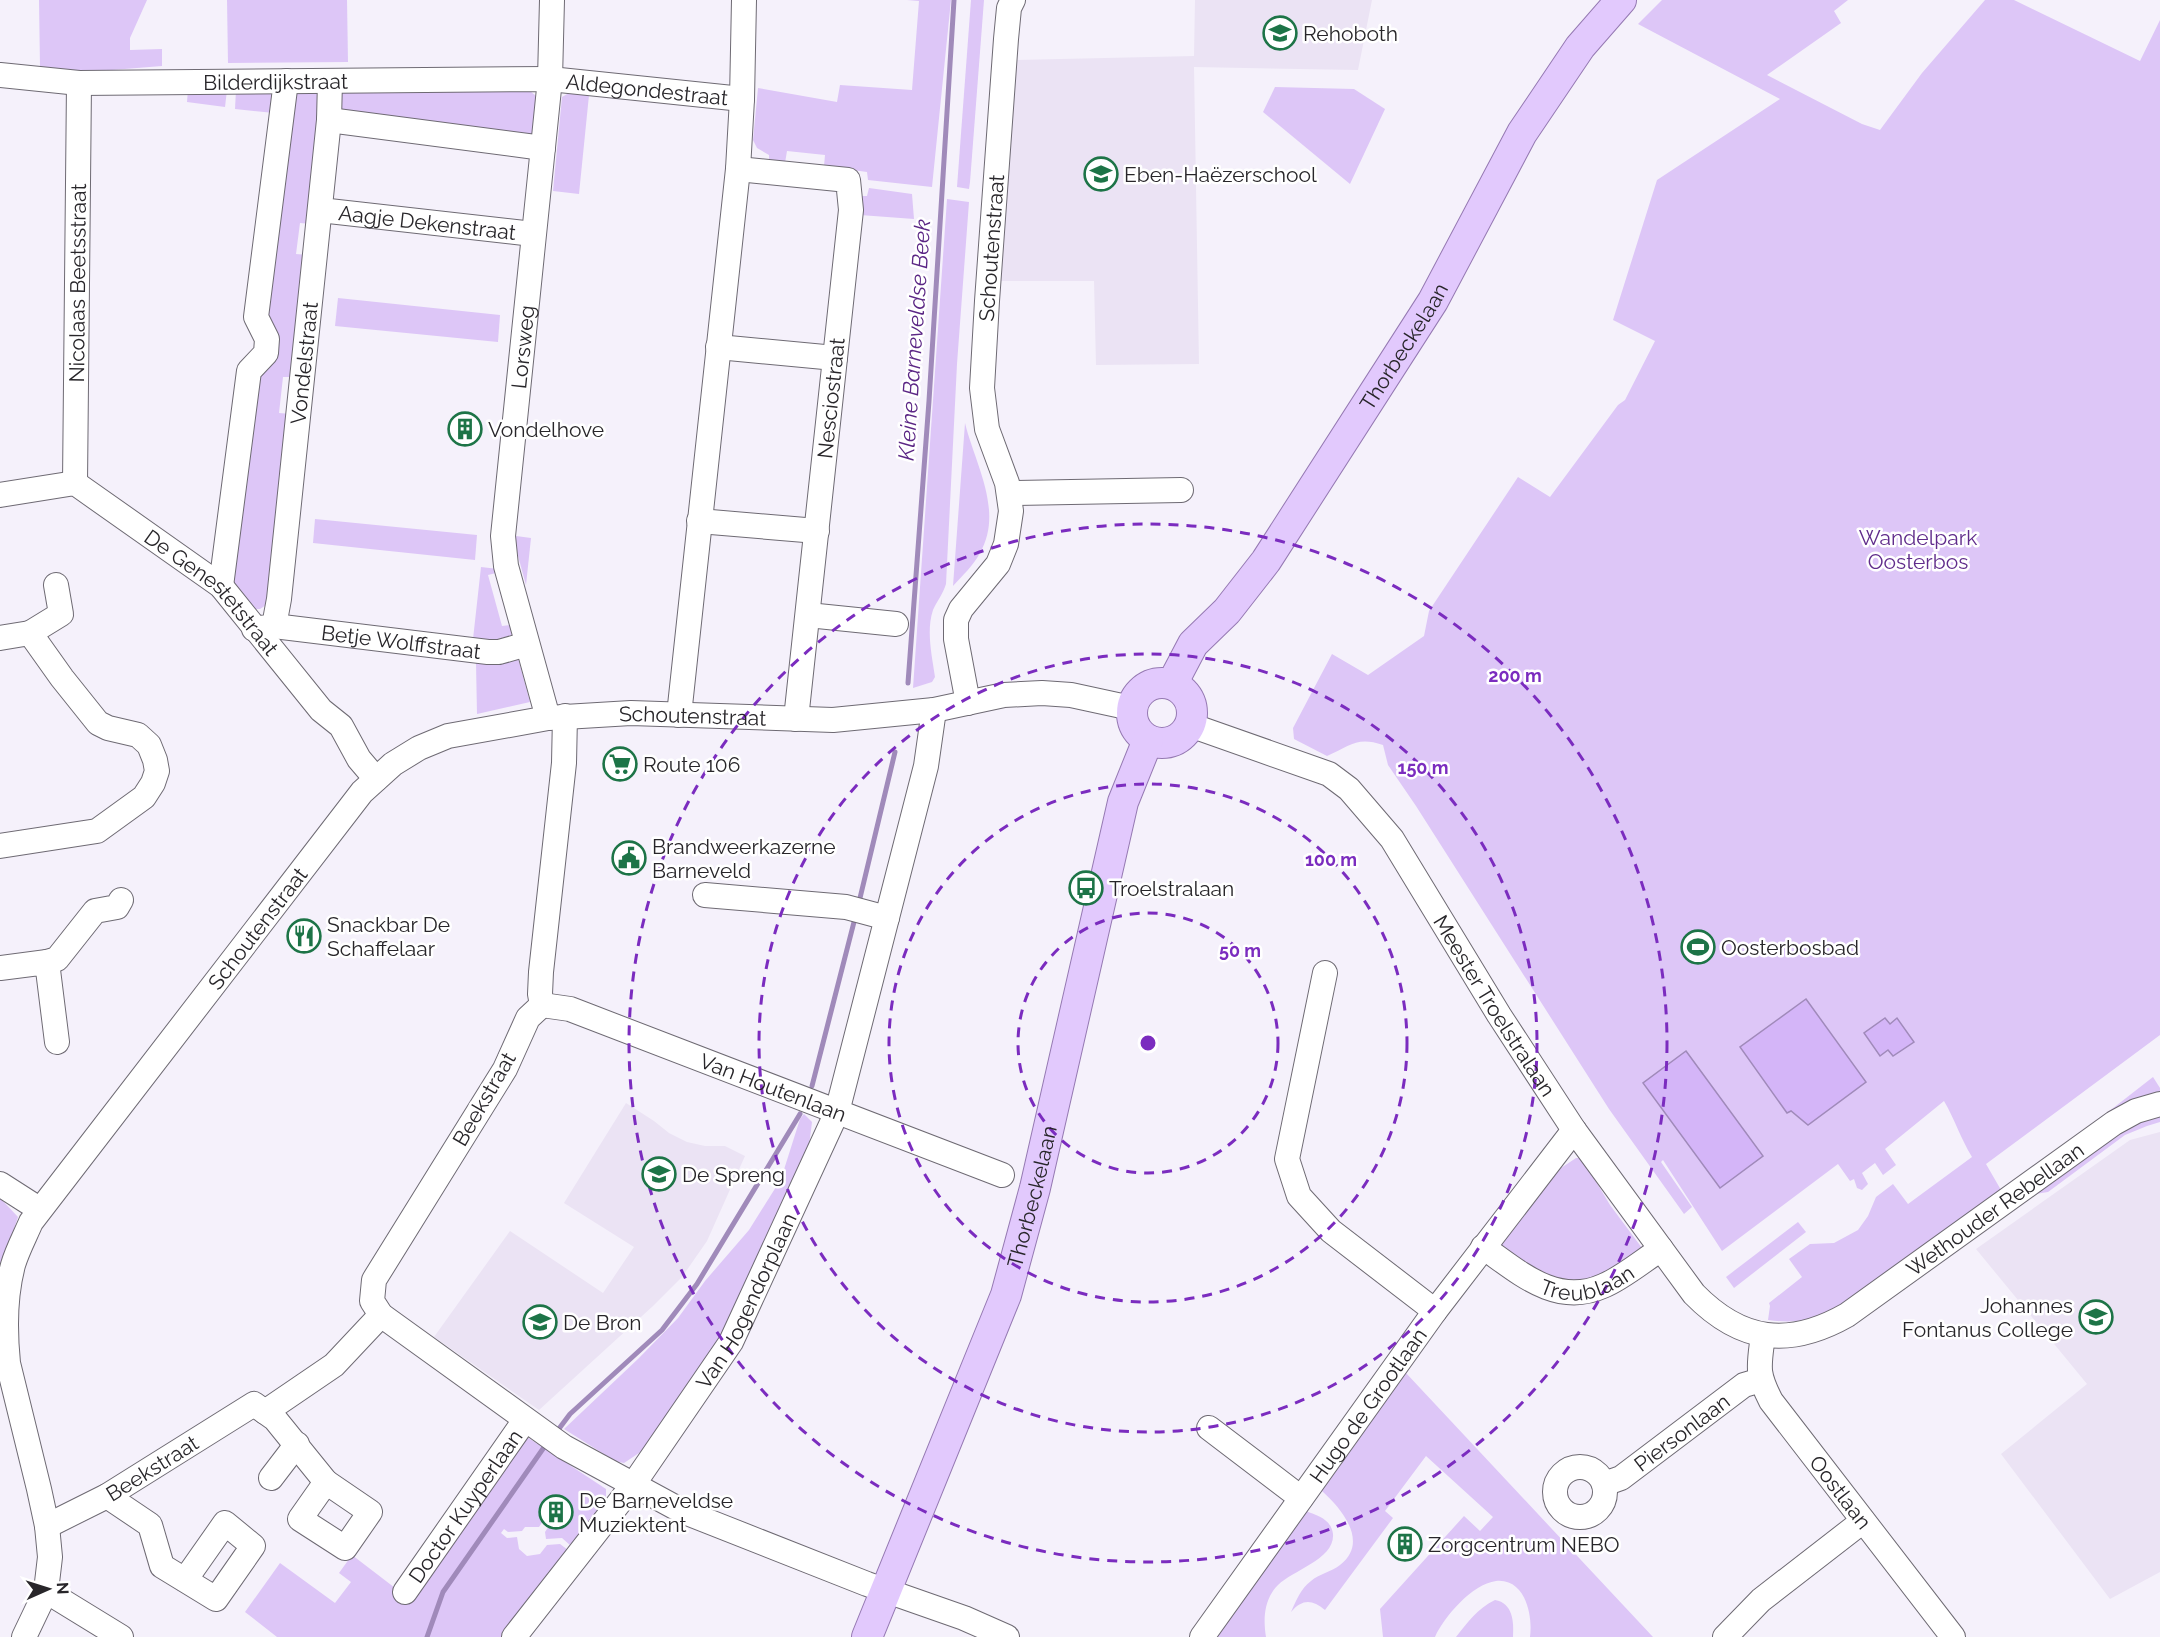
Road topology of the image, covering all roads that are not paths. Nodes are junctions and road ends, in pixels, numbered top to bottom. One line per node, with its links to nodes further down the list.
1 (552, 0): 6 (street, Lorsweg)
2 (744, 0): 10 (street)
3 (1013, 0): 20 (street, Schoutenstraat)
4 (1621, 0): 32 (main road, Thorbeckelaan)
5 (0, 75): 9 (street, Bilderdijkstraat)
6 (550, 79): 8 (street, Bilderdijkstraat); 10 (street, Aldegondestraat); 12 (street, Lorsweg)
7 (286, 81): 8 (street, Bilderdijkstraat); 9 (street, Bilderdijkstraat); 25 (street, Vondelstraat)
8 (330, 81): 11 (street, Vondelstraat)
9 (79, 83): 18 (street, Nicolaas Beetsstraat)
10 (742, 99): 13 (street)
11 (329, 120): 12 (street, Bilderdijkstraat); 14 (street, Vondelstraat)
12 (543, 148): 15 (street, Lorsweg)
13 (738, 169): 16 (street); 17 (street, Nesciostraat)
14 (320, 210): 15 (street, Aagje Dekenstraat); 28 (street, Vondelstraat)
15 (533, 234): 31 (street, Lorsweg)
16 (718, 347): 17 (street); 22 (street)
17 (835, 358): 23 (street, Nesciostraat)
18 (75, 483): 21 (street); 25 (street, De Genestetstraat)
19 (1181, 490): 20 (street)
20 (1010, 493): 33 (street, Schoutenstraat)
21 (0, 495)
22 (699, 521): 23 (street); 36 (street)
23 (817, 531): 26 (street, Nesciostraat)
24 (56, 585): 29 (street)
25 (221, 586): 28 (street, De Genestetstraat)
26 (808, 615): 27 (street); 38 (street, Nesciostraat)
27 (896, 624)
28 (264, 628): 31 (street, Betje Wolffstraat); 41 (street, De Genestetstraat)
29 (30, 633): 30 (street); 42 (street)
30 (0, 638)
31 (527, 644): 37 (street, Lorsweg)
32 (1172, 684): 34 (main road); 39 (main road)
33 (968, 703): 34 (street, Schoutenstraat); 35 (street, Schoutenstraat)
34 (1131, 708): 40 (main road)
35 (934, 710): 38 (street, Schoutenstraat); 45 (street, Van Hogendorplaan)
36 (679, 716): 37 (street, Schoutenstraat); 38 (street, Schoutenstraat)
37 (557, 717): 41 (street, Schoutenstraat); 49 (street)
38 (796, 719)
39 (1190, 725): 40 (main road); 53 (street, Meester Troelstralaan)
40 (1148, 740): 77 (main road, Thorbeckelaan)
41 (376, 779): 56 (street, Schoutenstraat)
42 (0, 846)
43 (705, 895): 45 (street)
44 (122, 900): 46 (street)
45 (887, 918): 52 (street, Van Hogendorplaan)
46 (47, 962): 47 (street); 50 (street)
47 (0, 968)
48 (1324, 973): 59 (street, Hugo de Grootlaan)
49 (542, 1005): 52 (street, Van Houtenlaan); 61 (street, Beekstraat)
50 (57, 1042)
51 (2160, 1104): 62 (street, Wethouder Rebellaan)
52 (837, 1112): 54 (street, Van Houtenlaan); 71 (street, Van Hogendorplaan)
53 (1574, 1130): 57 (street, Hugo de Grootlaan); 58 (street, Meester Troelstralaan)
54 (1002, 1175)
55 (0, 1184): 56 (street)
56 (39, 1209): 60 (street, Schoutenstraat)
57 (1483, 1247): 58 (street, Treublaan); 59 (street, Hugo de Grootlaan)
58 (1661, 1249): 62 (street, Meester Troelstralaan)
59 (1435, 1311): 73 (street, Hugo de Grootlaan)
60 (3, 1312): 75 (street, Schoutenstraat)
61 (381, 1315): 64 (street, Beekstraat); 65 (street, Doctor Kuyperlaan)
62 (1763, 1335): 63 (street, Oostlaan)
63 (1761, 1380): 70 (street, Piersonlaan); 74 (street, Oostlaan)
64 (259, 1408): 67 (street); 72 (street, Beekstraat)
65 (528, 1422): 71 (street, Doctor Kuyperlaan); 79 (street, Doctor Kuyperlaan)
66 (1209, 1428): 73 (street, Hugo de Grootlaan)
67 (297, 1444): 68 (street); 69 (street)
68 (271, 1478)
69 (326, 1482)
70 (1604, 1484)
71 (633, 1485): 77 (street, Doctor Kuyperlaan); 82 (street, Van Hogendorplaan)
72 (106, 1496): 75 (street, Beekstraat); 76 (street)
73 (1301, 1498): 85 (street, Hugo de Grootlaan)
74 (1863, 1521): 86 (street); 87 (street, Oostlaan)
75 (46, 1526): 78 (street, Schoutenstraat)
76 (185, 1580)
77 (885, 1590): 83 (main road, Thorbeckelaan); 84 (street, Doctor Kuyperlaan)
78 (46, 1592): 80 (street, Schoutenstraat); 81 (street)
79 (405, 1592)
80 (24, 1637)
81 (121, 1637)
82 (514, 1637)
83 (867, 1637)
84 (1007, 1637)
85 (1202, 1637)
86 (1725, 1637)
87 (1953, 1637)

